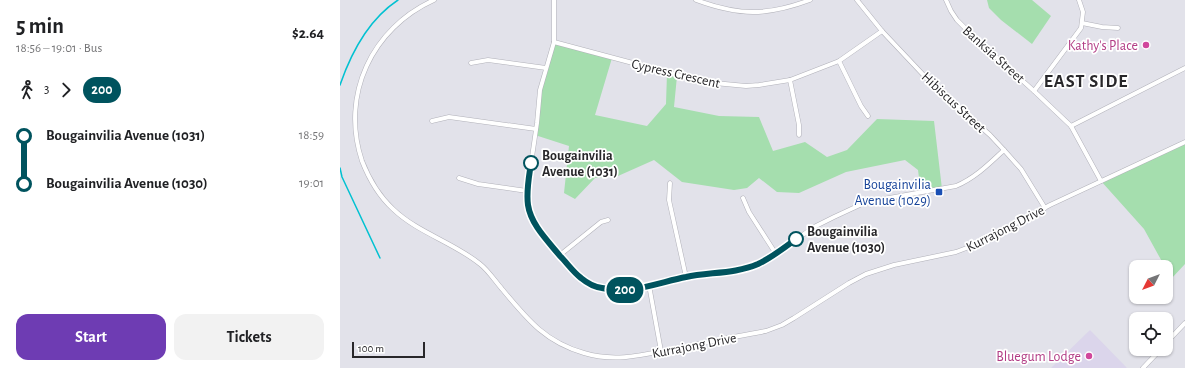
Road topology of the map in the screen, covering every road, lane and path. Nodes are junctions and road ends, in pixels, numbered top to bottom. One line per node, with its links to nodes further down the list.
1 (434, 0): 38 (street, Kurrajong Drive)
2 (554, 0): 11 (street)
3 (696, 0): 4 (street)
4 (810, 0)
5 (857, 0): 10 (street, Hibiscus Street)
6 (946, 0): 17 (street, Banksia Street)
7 (1079, 0): 8 (street)
8 (1082, 23): 9 (street); 17 (street)
9 (1118, 28)
10 (882, 31): 12 (street, Cypress Crescent); 24 (street, Hibiscus Street)
11 (554, 42): 14 (street); 16 (street, Cypress Crescent)
12 (839, 61): 16 (street, Cypress Crescent); 18 (street)
13 (471, 63): 14 (street)
14 (546, 68): 21 (street)
15 (1185, 68): 20 (street)
16 (790, 80): 22 (street)
17 (1034, 91): 20 (street, Banksia Street)
18 (868, 116)
19 (432, 121): 21 (street)
20 (1071, 126): 26 (street, Banksia Street)
21 (536, 129): 28 (street)
22 (799, 135)
23 (1185, 142): 26 (street, Kurrajong Drive)
24 (1004, 150): 30 (street, Hibiscus Street); 32 (street)
25 (459, 178): 28 (street)
26 (1101, 181): 30 (street, Kurrajong Drive)
27 (670, 183): 34 (street)
28 (527, 191): 33 (street)
29 (743, 198): 32 (street)
30 (1045, 208): 38 (street, Kurrajong Drive)
31 (608, 220): 33 (street)
32 (776, 254): 34 (street)
33 (560, 255): 35 (street)
34 (686, 277): 35 (street)
35 (649, 286): 38 (street)
36 (1185, 323): 37 (street)
37 (1173, 336)
38 (661, 351)
39 (1154, 356): 40 (street)
40 (1143, 368)

